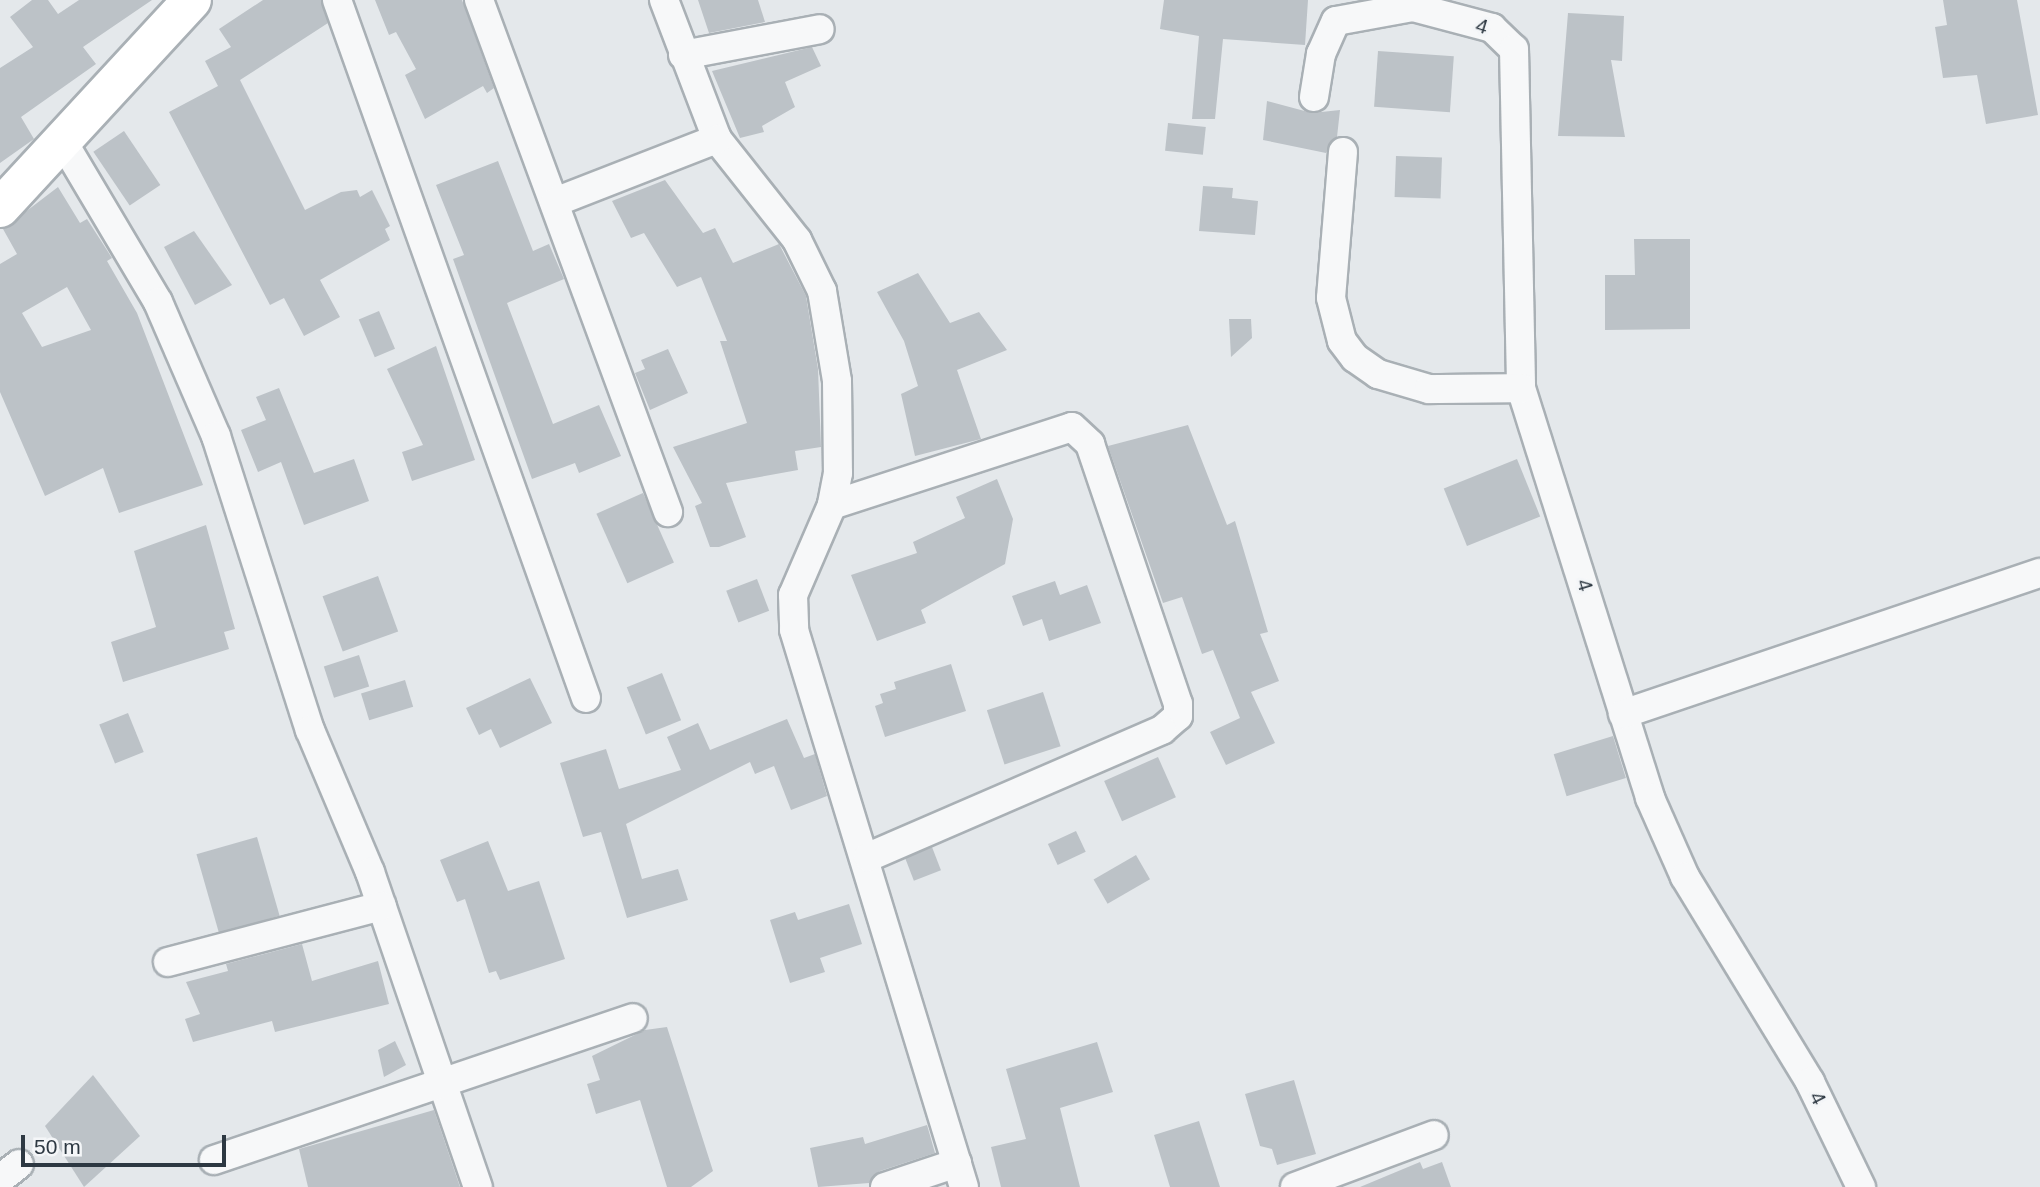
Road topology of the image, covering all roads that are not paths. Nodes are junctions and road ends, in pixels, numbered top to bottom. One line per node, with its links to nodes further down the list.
1 (192, 0): 10 (main road)
2 (337, 0): 18 (street)
3 (479, 0): 13 (street)
4 (664, 0): 7 (street)
5 (1414, 4): 8 (street); 14 (street, 4)
6 (820, 29): 7 (street)
7 (683, 55): 9 (street)
8 (1314, 97)
9 (717, 139): 13 (street); 15 (street)
10 (63, 142): 12 (main road); 21 (street)
11 (1343, 152): 14 (street)
12 (5, 192)
13 (555, 202): 16 (street)
14 (1521, 388): 19 (street, 4)
15 (832, 505): 20 (street); 20 (street)
16 (668, 512)
17 (2040, 573): 19 (street)
18 (586, 698)
19 (1623, 714): 31 (street, 4)
20 (868, 857): 27 (street)
21 (382, 906): 22 (street); 24 (street)
22 (168, 962)
23 (633, 1018): 24 (street)
24 (442, 1083): 26 (street); 28 (street)
25 (1434, 1135): 30 (street)
26 (214, 1160)
27 (960, 1175): 29 (street)
28 (478, 1187)
29 (885, 1187)
30 (1294, 1187)
31 (1861, 1187)

